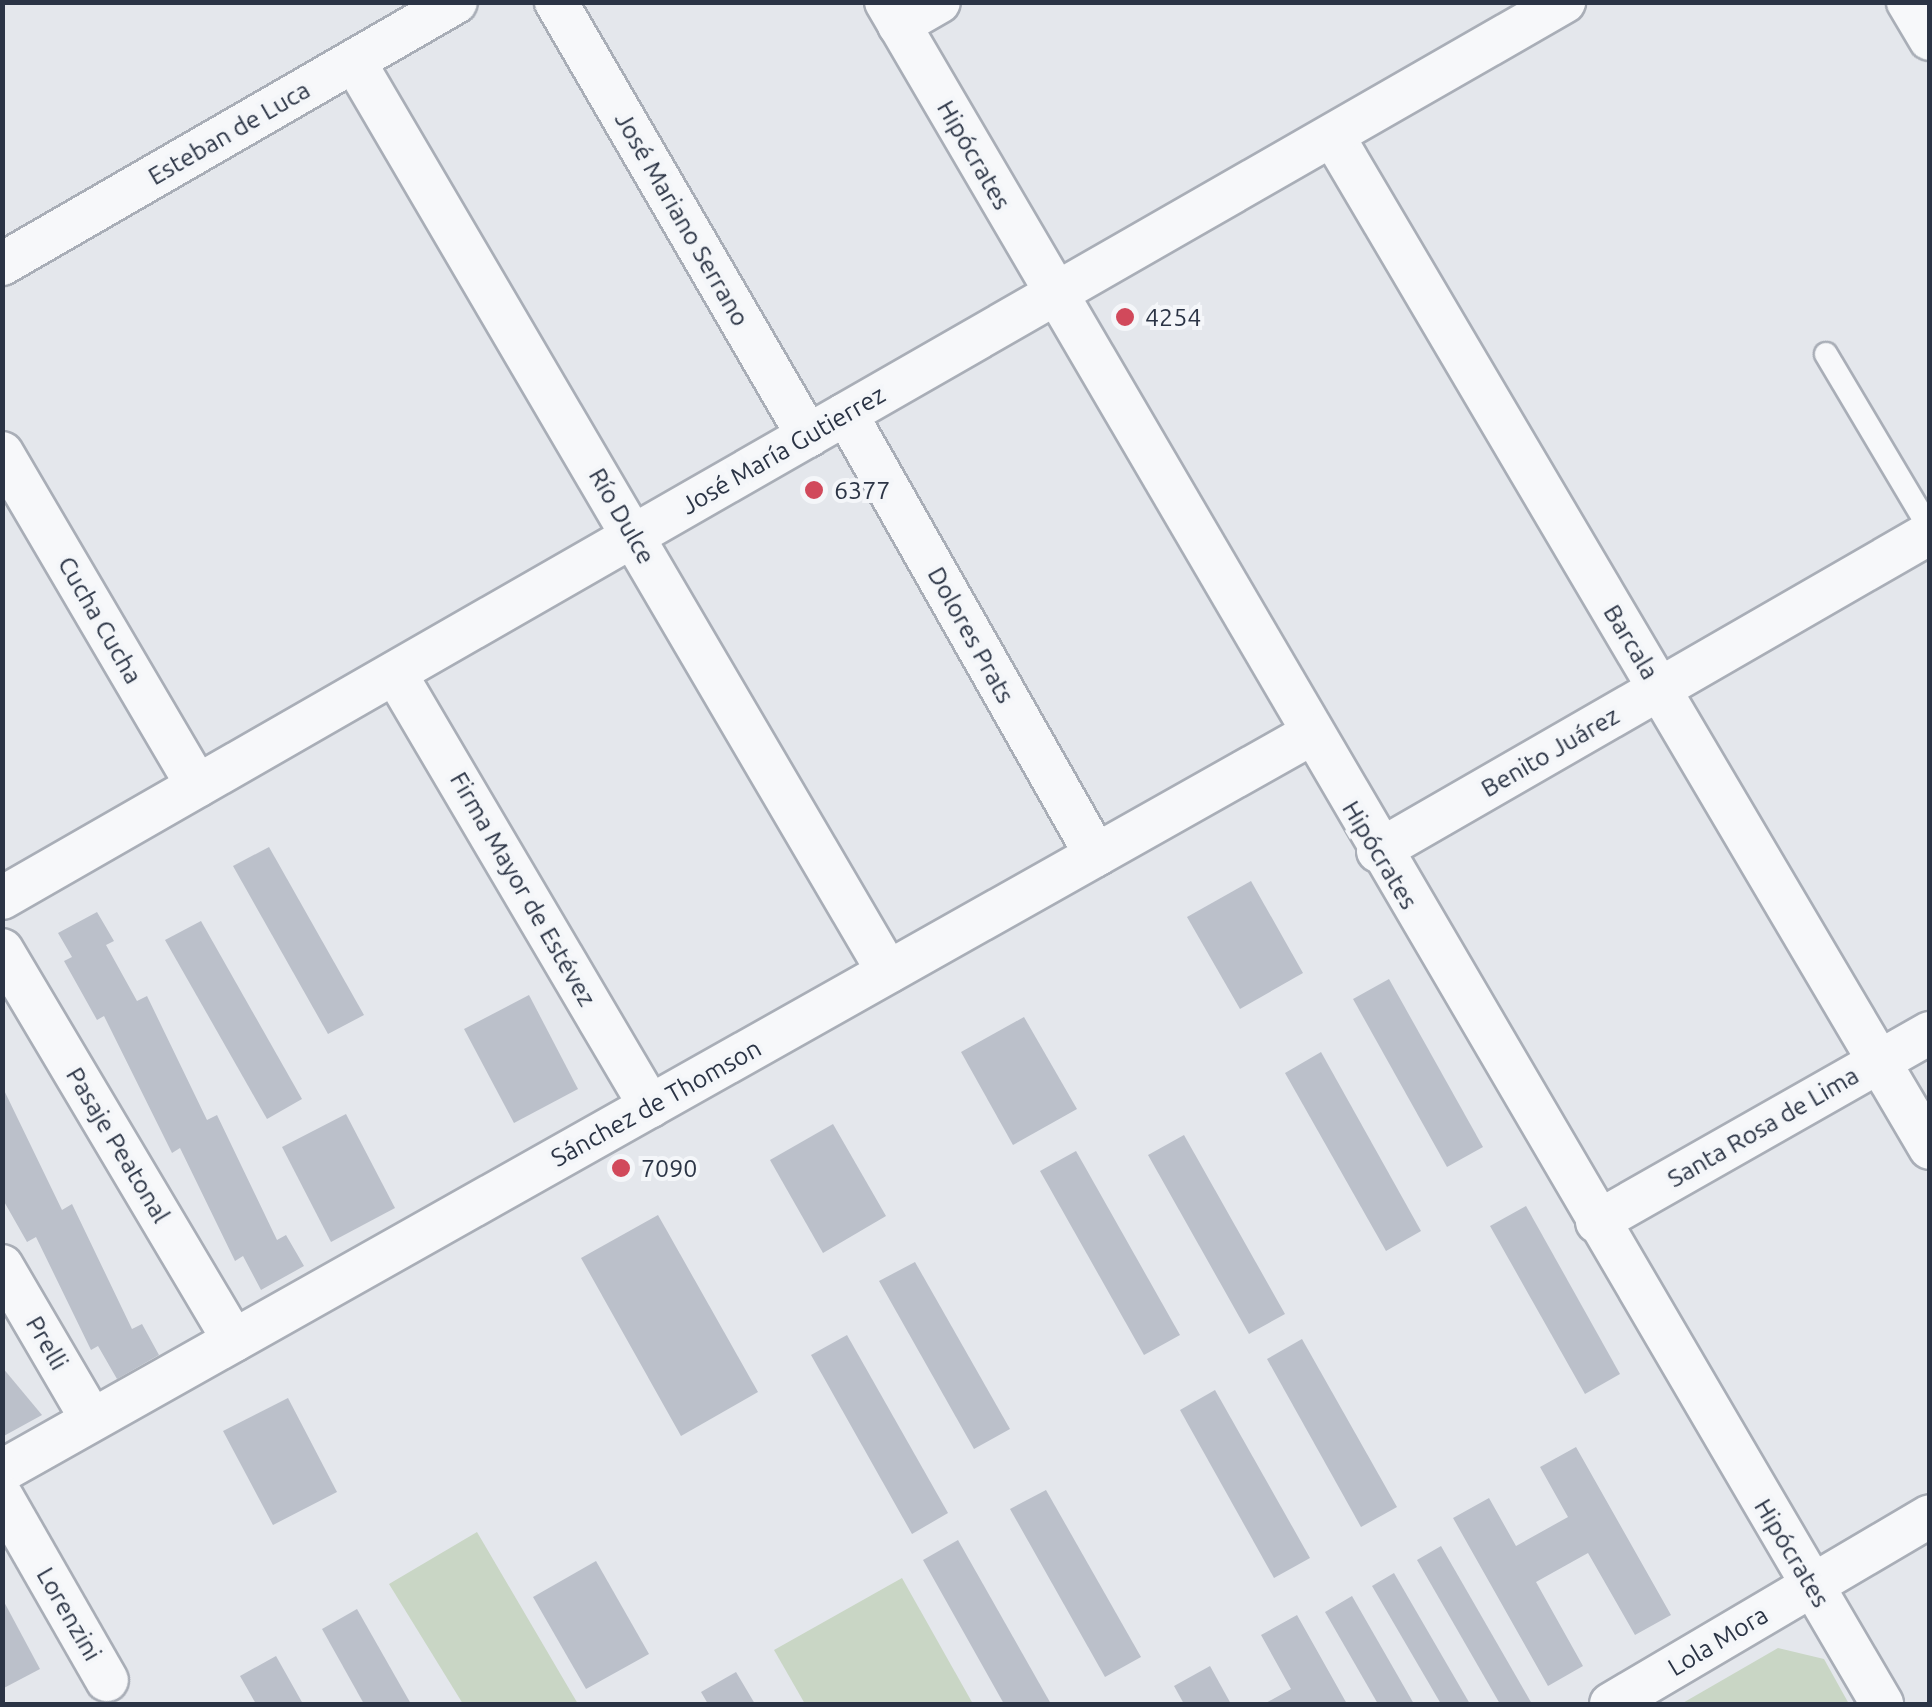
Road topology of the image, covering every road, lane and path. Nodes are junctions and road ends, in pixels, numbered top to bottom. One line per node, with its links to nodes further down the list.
1 (456, 2): 8 (street, Esteban de Luca)
2 (556, 2): 14 (street, José Mariano Serrano)
3 (940, 2): 6 (street)
4 (1908, 2): 7 (street)
5 (1540, 8): 9 (street, José María Gutierrez)
6 (892, 14): 11 (street, Hipócrates)
7 (1930, 39)
8 (354, 62): 10 (street, Esteban de Luca); 17 (street, Río Dulce)
9 (1333, 136): 11 (street, José María Gutierrez); 19 (street, Barcala)
10 (2, 264)
11 (1055, 295): 13 (street, José María Gutierrez); 20 (street, Hipócrates)
12 (1826, 354): 16 (lane)
13 (846, 414): 14 (street, José María Gutierrez); 23 (street, Dolores Prats)
14 (808, 436): 17 (street, José María Gutierrez)
15 (2, 454): 21 (street, Cucha Cucha)
16 (1930, 531): 19 (street, Benito Juárez)
17 (634, 536): 18 (street, José María Gutierrez); 26 (street, Río Dulce)
18 (396, 672): 21 (street, José María Gutierrez); 29 (street, Firma Mayor de Estévez)
19 (1660, 690): 22 (street, Benito Juárez); 28 (street, Barcala)
20 (1309, 735): 22 (street, Hipócrates); 23 (street, Sánchez de Thomson)
21 (197, 786): 24 (street, José María Gutierrez)
22 (1378, 851): 31 (street, Hipócrates)
23 (1096, 856): 26 (street, Sánchez de Thomson)
24 (2, 898)
25 (2, 950): 33 (street, Pasaje Peatonal)
26 (888, 972): 29 (street, Sánchez de Thomson)
27 (1930, 1032): 28 (street, Santa Rosa de Lima)
28 (1878, 1062): 30 (street, Barcala); 31 (street, Santa Rosa de Lima)
29 (650, 1106): 33 (street, Sánchez de Thomson)
30 (1930, 1148)
31 (1597, 1222): 38 (street, Hipócrates)
32 (2, 1266): 34 (street, Prelli)
33 (234, 1340): 34 (street, Sánchez de Thomson)
34 (92, 1420): 35 (street, Sánchez de Thomson)
35 (2, 1470)
36 (2, 1496): 39 (street, Lorenzini)
37 (1930, 1516): 38 (street, Lola Mora)
38 (1812, 1586): 40 (street, Lola Mora); 41 (street, Hipócrates)
39 (107, 1680)
40 (1611, 1704)
41 (1882, 1704)

